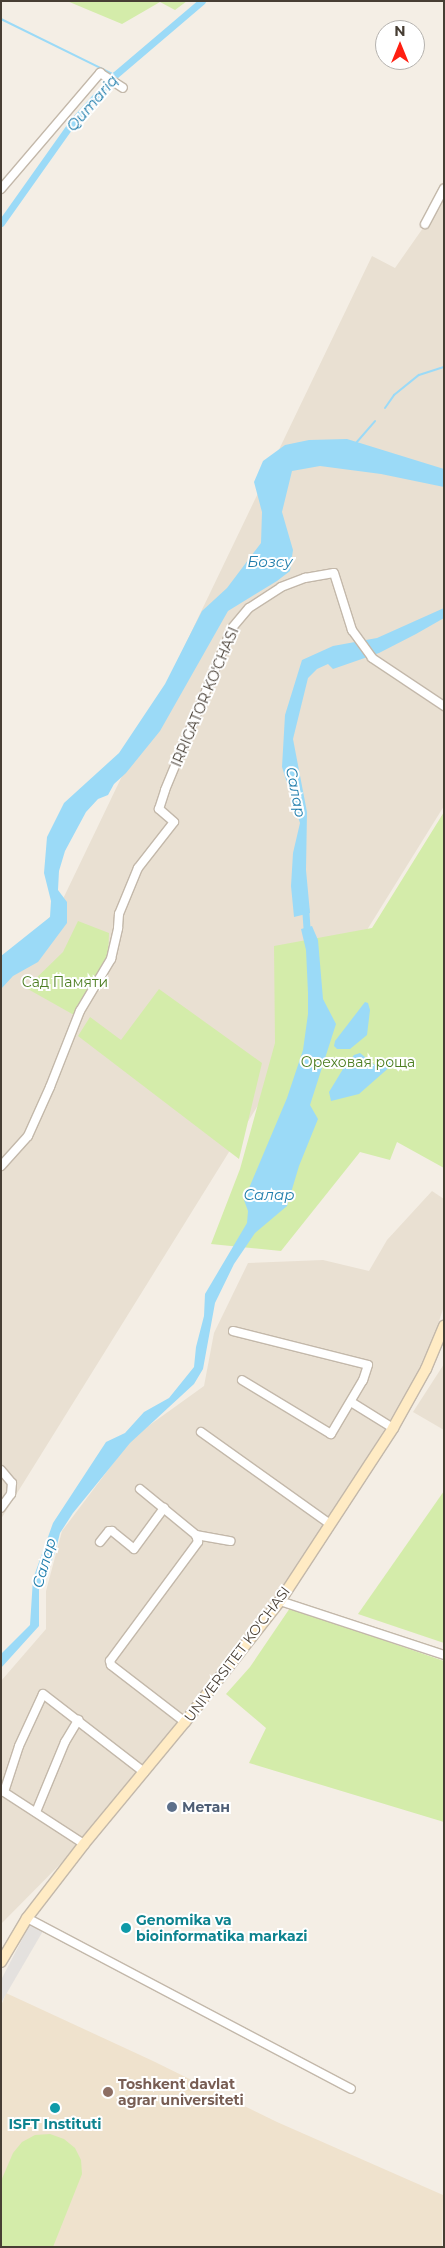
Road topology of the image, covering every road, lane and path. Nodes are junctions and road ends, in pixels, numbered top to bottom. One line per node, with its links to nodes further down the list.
1 (123, 88): 2 (street)
2 (1, 188)
3 (444, 188): 4 (street)
4 (424, 224)
5 (444, 706): 6 (street, IRRIGATOR KO'CHASI)
6 (1, 1166)
7 (444, 1326): 11 (main road, UNIVERSITET KO'CHASI)
8 (233, 1330): 10 (street)
9 (242, 1380): 10 (street)
10 (351, 1402): 11 (street)
11 (393, 1428): 17 (main road, UNIVERSITET KO'CHASI)
12 (201, 1432): 17 (street)
13 (1, 1470): 15 (street)
14 (140, 1489): 16 (street)
15 (1, 1508)
16 (164, 1508): 18 (street); 20 (street)
17 (330, 1524): 21 (main road, UNIVERSITET KO'CHASI)
18 (196, 1536): 19 (street); 24 (street)
19 (230, 1541)
20 (100, 1542)
21 (280, 1601): 22 (street); 24 (main road, UNIVERSITET KO'CHASI)
22 (444, 1655)
23 (78, 1720): 25 (street); 26 (street); 26 (street)
24 (185, 1722): 25 (main road, UNIVERSITET KO'CHASI)
25 (144, 1772): 27 (main road, UNIVERSITET KO'CHASI)
26 (36, 1812): 27 (street)
27 (84, 1844): 28 (main road, UNIVERSITET KO'CHASI)
28 (27, 1918): 29 (main road, UNIVERSITET KO'CHASI); 30 (street)
29 (1, 1962)
30 (352, 2089)

